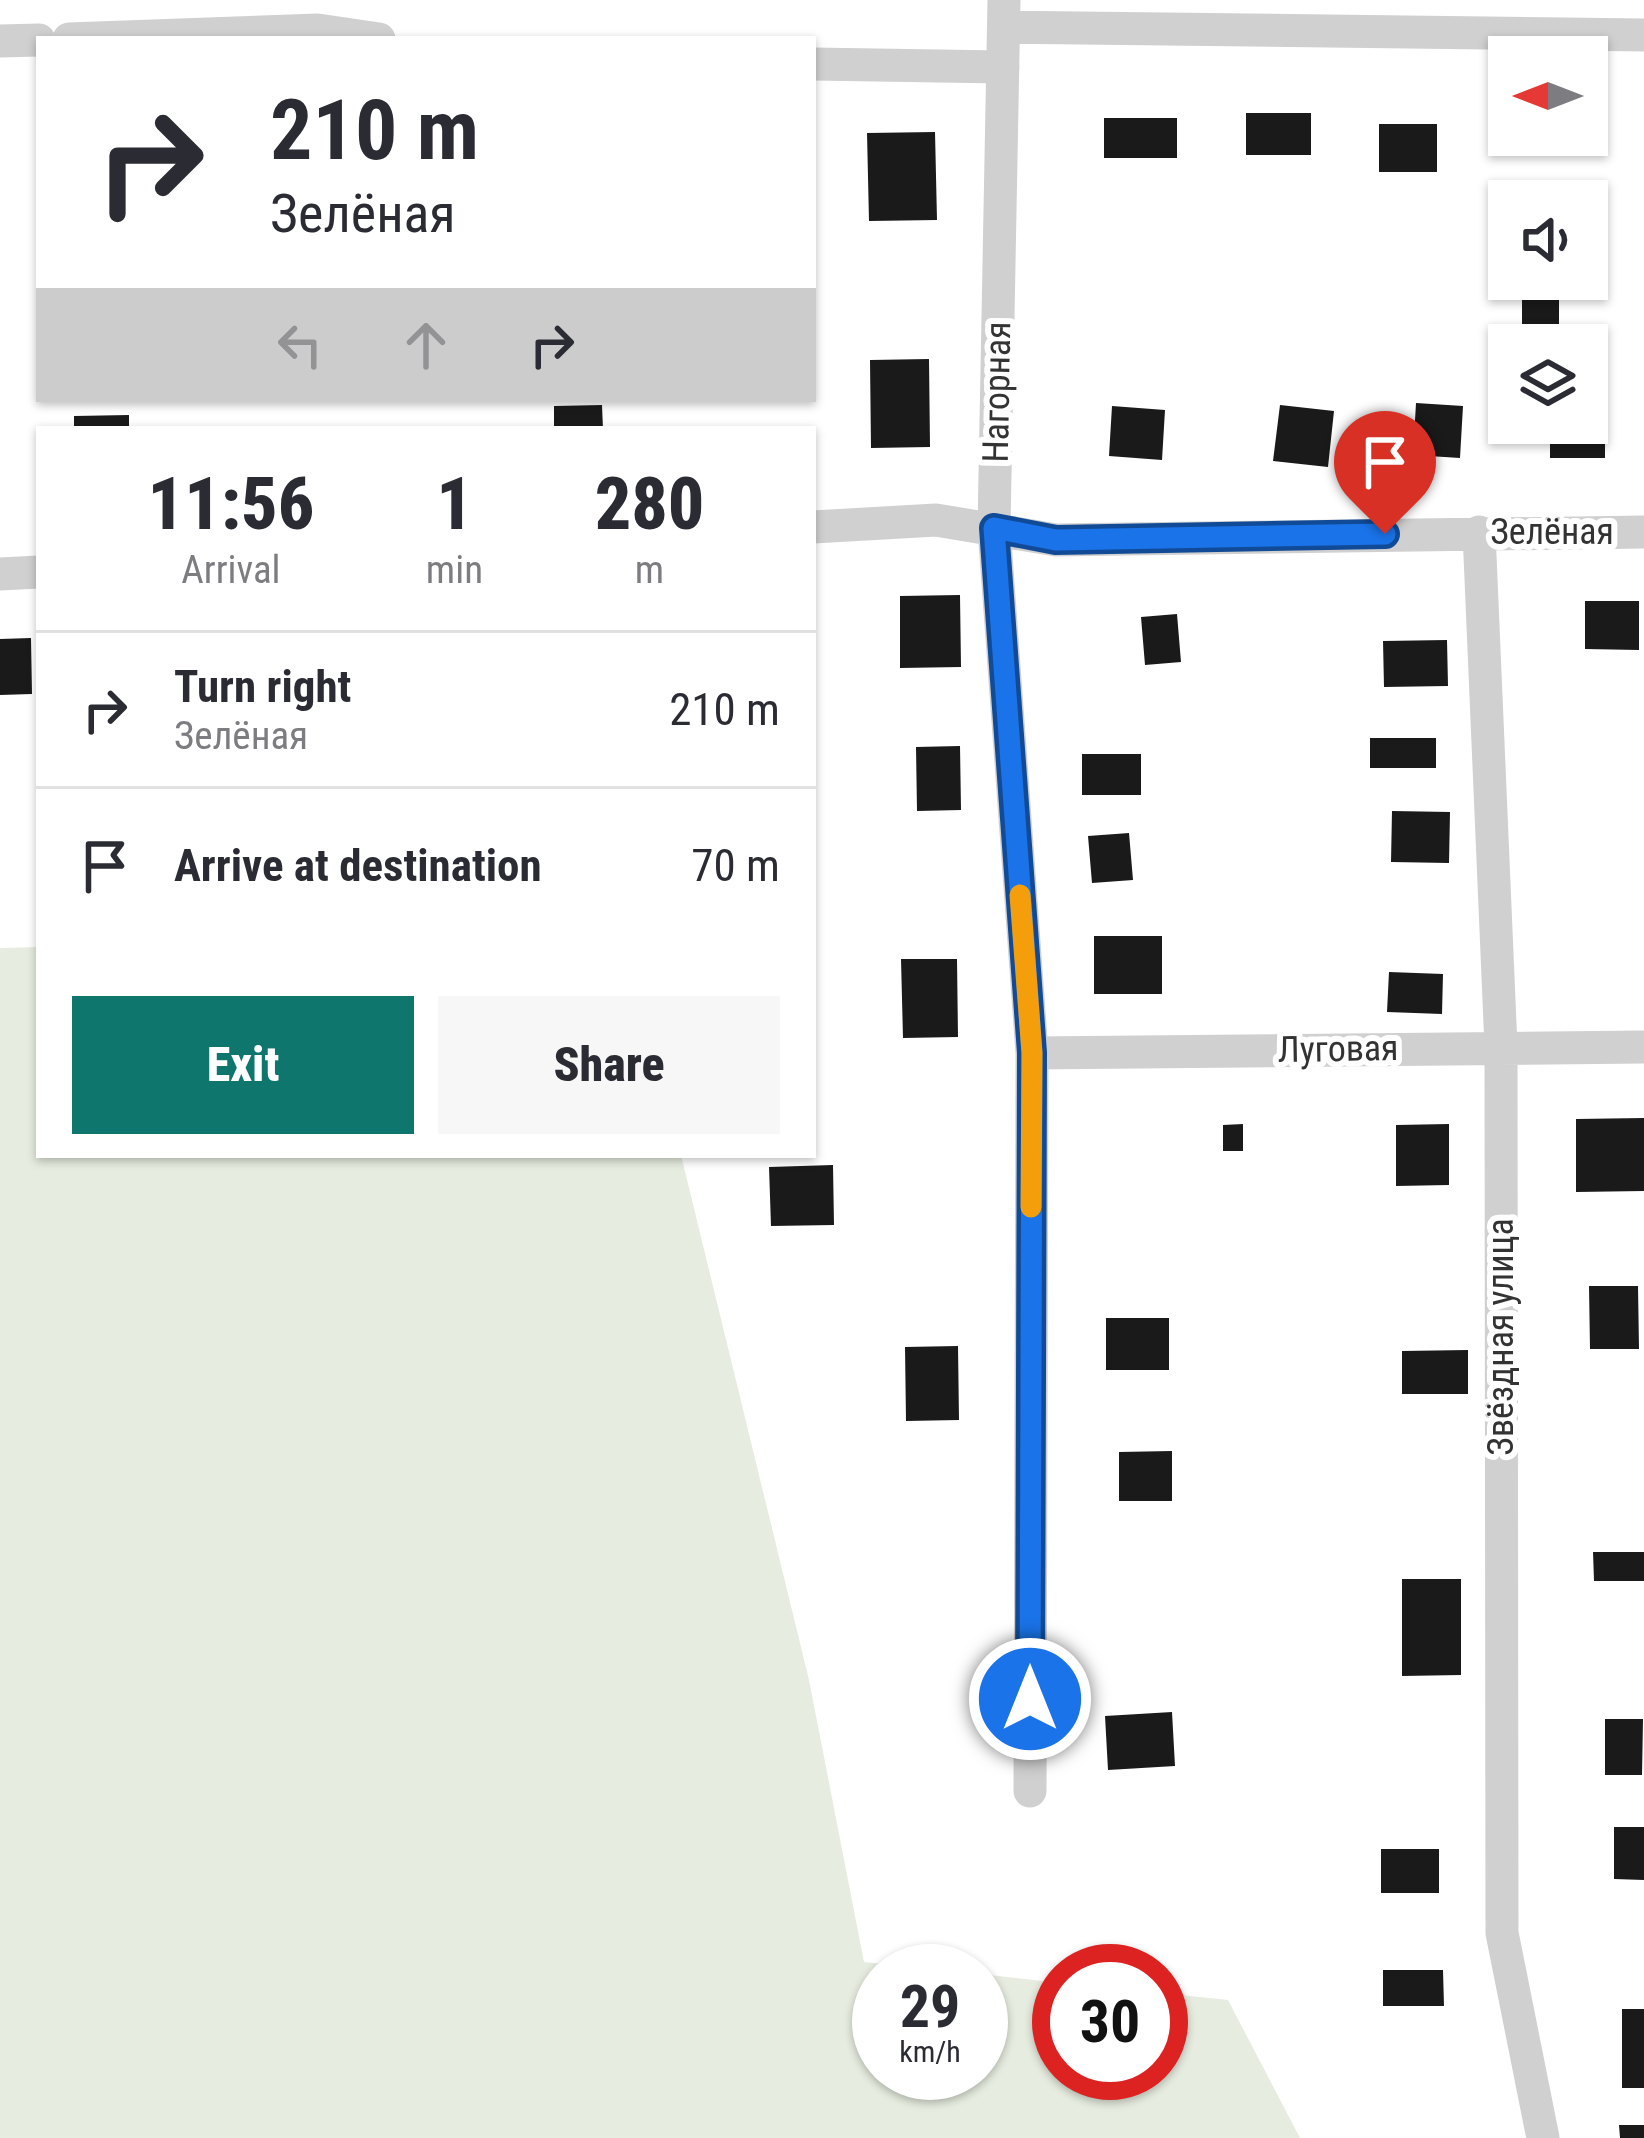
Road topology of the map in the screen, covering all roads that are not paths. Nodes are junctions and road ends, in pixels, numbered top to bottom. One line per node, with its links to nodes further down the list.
1 (1004, 14): 2 (street); 8 (street, Нагорная)
2 (1644, 35)
3 (162, 36): 4 (street)
4 (357, 36)
5 (36, 40): 6 (street)
6 (0, 41)
7 (816, 64): 8 (street)
8 (1003, 67): 10 (street, Нагорная)
9 (816, 527): 10 (street, Зелёная)
10 (994, 528): 11 (street, Зелёная); 17 (street, Нагорная)
11 (1479, 532): 12 (street, Зелёная); 15 (street, Звёздная улица)
12 (1644, 532)
13 (36, 572): 14 (street)
14 (0, 574)
15 (1501, 1047): 16 (street, Луговая); 17 (street, Луговая); 19 (street, Звёздная улица)
16 (1644, 1047)
17 (1032, 1053): 18 (street, Нагорная)
18 (1030, 1791)
19 (1543, 2138)

